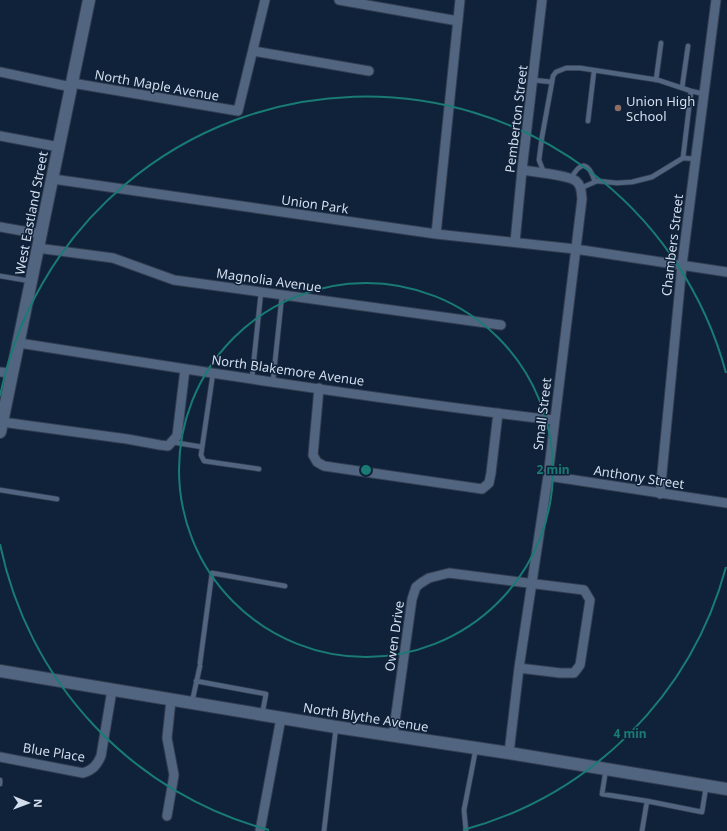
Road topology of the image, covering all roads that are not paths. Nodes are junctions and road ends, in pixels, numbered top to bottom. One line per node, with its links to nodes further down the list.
1 (89, 0): 17 (street, West Eastland Street)
2 (265, 0): 10 (street)
3 (339, 0): 7 (street)
4 (460, 0): 7 (street)
5 (542, 0): 14 (street, Pemberton Street)
6 (716, 0): 20 (street, Chambers Street)
7 (458, 21): 34 (street)
8 (661, 43): 15 (lane)
9 (688, 46): 18 (lane)
10 (253, 51): 11 (street); 17 (street, North Maple Avenue)
11 (368, 70)
12 (594, 71): 15 (lane); 16 (lane); 21 (lane)
13 (0, 72): 17 (street, North Maple Avenue)
14 (533, 80): 16 (lane); 26 (street, Pemberton Street)
15 (656, 80): 18 (lane)
16 (552, 82): 27 (lane)
17 (71, 85): 23 (street, West Eastland Street)
18 (682, 88): 19 (lane)
19 (691, 91): 20 (lane); 24 (lane)
20 (704, 94): 25 (street, Chambers Street)
21 (588, 120)
22 (0, 136): 23 (street)
23 (59, 147): 28 (street, West Eastland Street)
24 (683, 158): 25 (lane); 30 (lane)
25 (696, 159): 38 (street, Chambers Street)
26 (522, 170): 27 (street); 35 (street, Pemberton Street)
27 (544, 174): 29 (street)
28 (53, 179): 33 (street, West Eastland Street); 34 (street, Union Park)
29 (571, 179): 30 (lane); 31 (street)
30 (595, 182): 31 (lane)
31 (581, 188): 37 (street, Small Street)
32 (0, 227): 33 (street)
33 (40, 234): 36 (street, West Eastland Street)
34 (436, 234): 35 (street, Union Park)
35 (515, 242): 37 (street, Union Park)
36 (38, 248): 41 (street, West Eastland Street); 42 (street, Magnolia Avenue)
37 (575, 249): 38 (street, Union Park); 54 (street, Small Street)
38 (682, 265): 39 (street, Union Park); 61 (street, Chambers Street)
39 (727, 272)
40 (0, 276): 41 (lane)
41 (32, 281): 45 (street, West Eastland Street)
42 (261, 292): 43 (street, Magnolia Avenue); 50 (lane)
43 (282, 295): 44 (street, Magnolia Avenue); 51 (lane)
44 (501, 325)
45 (19, 342): 46 (street, North Blakemore Avenue); 48 (street, West Eastland Street)
46 (185, 369): 49 (street, North Blakemore Avenue); 56 (street)
47 (0, 372): 48 (street)
48 (12, 373): 55 (street, West Eastland Street)
49 (213, 373): 50 (street, North Blakemore Avenue); 57 (lane)
50 (252, 378): 51 (street, North Blakemore Avenue)
51 (273, 381): 52 (street, North Blakemore Avenue)
52 (319, 388): 53 (street, North Blakemore Avenue); 53 (street)
53 (498, 414): 54 (street, North Blakemore Avenue)
54 (554, 420): 59 (street, Small Street)
55 (1, 427): 56 (street)
56 (172, 442): 57 (lane)
57 (202, 447): 58 (lane)
58 (259, 469)
59 (548, 476): 61 (street, Anthony Street); 64 (street, Small Street)
60 (0, 490): 62 (lane)
61 (660, 494): 63 (street, Anthony Street)
62 (57, 498)
63 (727, 503)
64 (531, 583): 66 (street, Small Street); 66 (street, Owen Drive); 75 (street, Owen Drive)
65 (285, 586): 68 (lane)
66 (519, 668): 77 (street, Small Street)
67 (0, 671): 69 (street, North Blythe Avenue)
68 (196, 681): 71 (lane); 72 (lane)
69 (112, 690): 70 (street, North Blythe Avenue); 78 (street, Blue Place)
70 (171, 700): 71 (street, North Blythe Avenue); 85 (street)
71 (191, 704): 72 (street, North Blythe Avenue)
72 (262, 715): 73 (street, North Blythe Avenue)
73 (281, 718): 74 (street, North Blythe Avenue); 86 (street)
74 (336, 727): 75 (street, North Blythe Avenue); 87 (lane)
75 (393, 736): 76 (street, North Blythe Avenue)
76 (476, 748): 77 (street, North Blythe Avenue); 88 (lane)
77 (510, 753): 79 (street, North Blythe Avenue)
78 (0, 757)
79 (606, 769): 82 (street, North Blythe Avenue); 84 (lane)
80 (0, 780): 81 (lane)
81 (0, 784)
82 (706, 785): 83 (street, North Blythe Avenue); 84 (lane)
83 (727, 789)
84 (646, 801): 89 (lane)
85 (167, 816)
86 (260, 831)
87 (324, 831)
88 (466, 831)
89 (642, 831)

